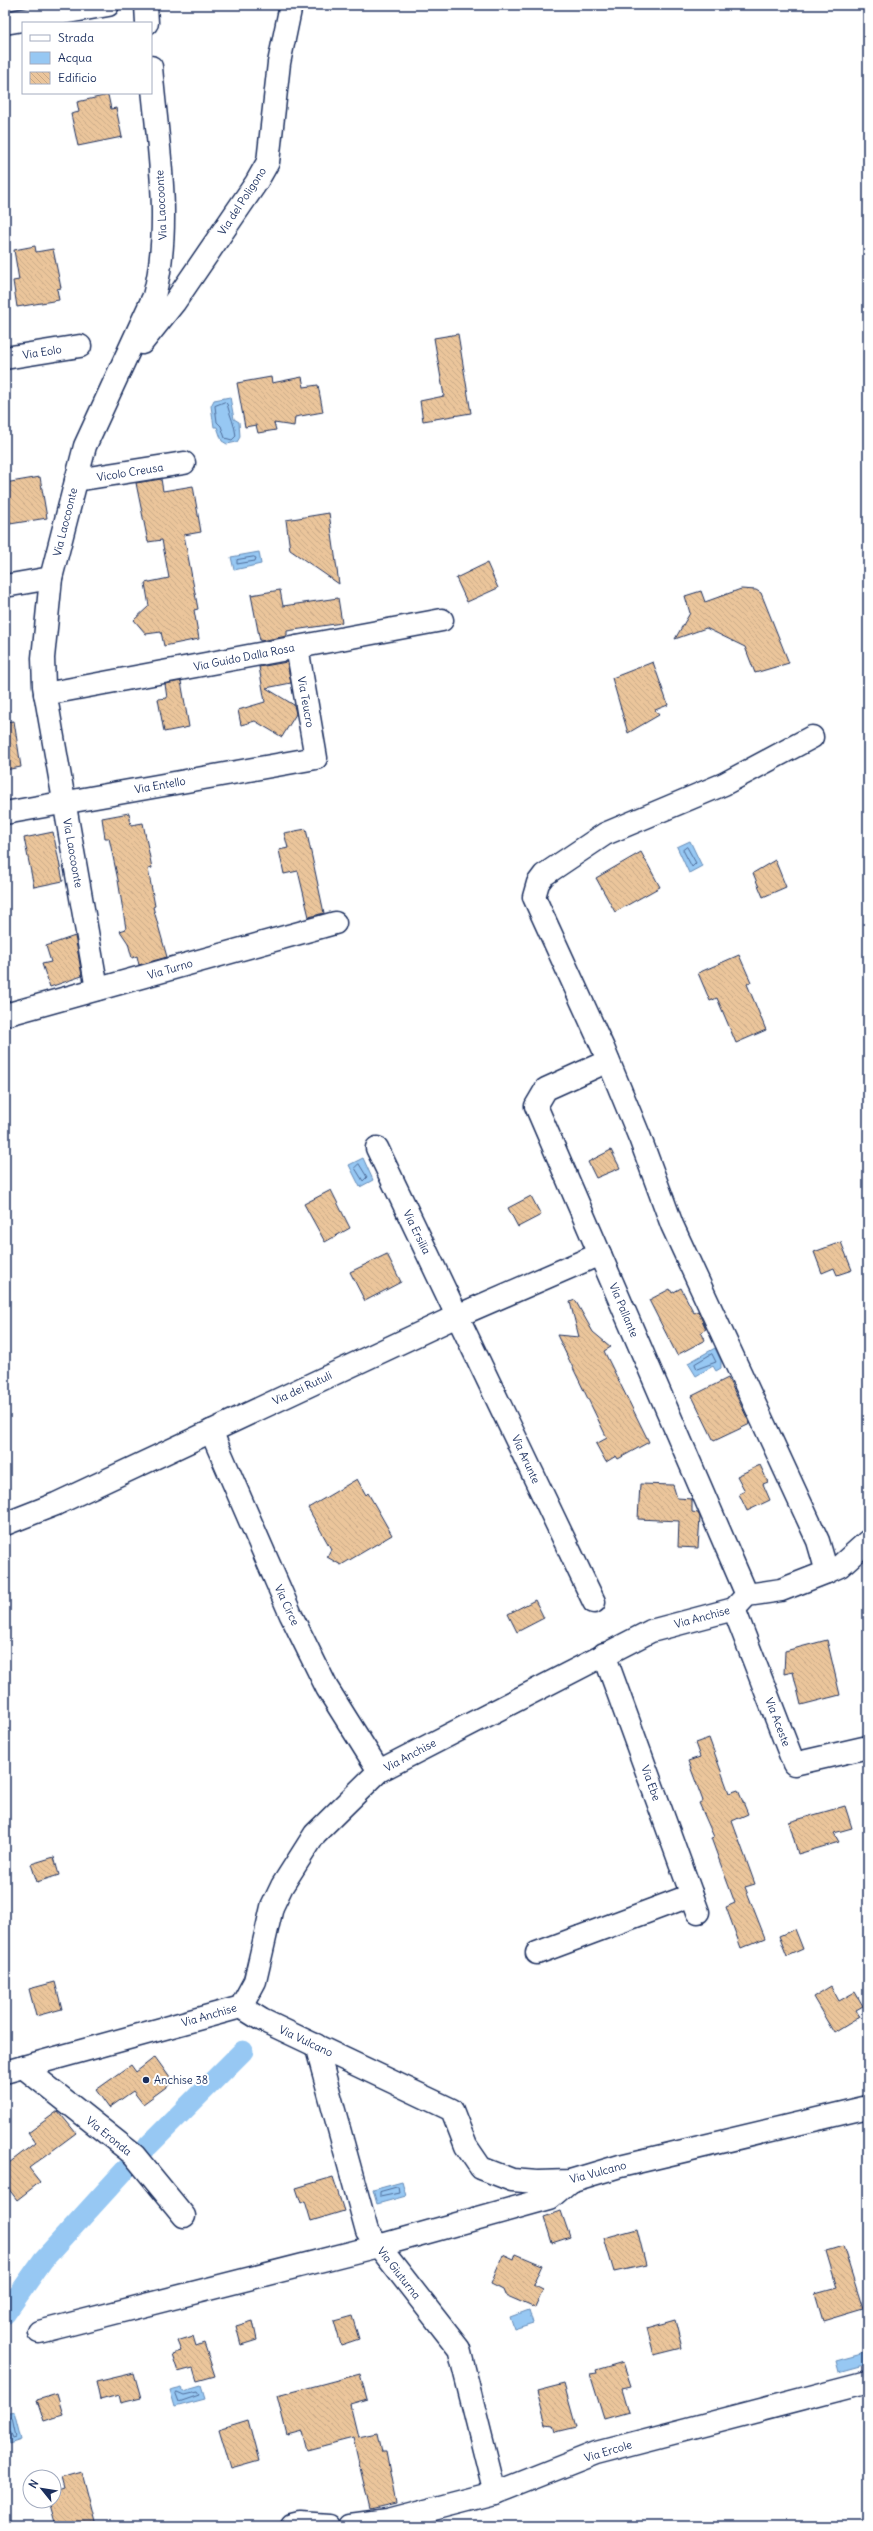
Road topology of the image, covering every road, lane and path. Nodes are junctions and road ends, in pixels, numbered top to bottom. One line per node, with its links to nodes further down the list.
1 (108, 5): 5 (street)
2 (146, 5): 4 (street)
3 (291, 5): 9 (street, Via del Poligono)
4 (148, 22)
5 (5, 24)
6 (152, 80): 9 (street, Via Laocoonte)
7 (80, 346): 8 (street, Via Eolo)
8 (5, 358)
9 (122, 368): 11 (street, Via Laocoonte)
10 (184, 463): 11 (street, Vicolo Creusa)
11 (76, 480): 12 (street, Via Laocoonte)
12 (51, 578): 13 (street); 16 (street, Via Laocoonte)
13 (5, 586)
14 (442, 620): 15 (street, Via Guido Dalla Rosa)
15 (297, 647): 16 (street, Via Guido Dalla Rosa); 18 (street, Via Teucro)
16 (45, 694): 19 (street, Via Laocoonte)
17 (812, 737): 24 (street)
18 (316, 758): 19 (street, Via Entello)
19 (63, 802): 20 (street, Via Entello); 22 (street, Via Laocoonte)
20 (5, 813)
21 (335, 923): 22 (street, Via Turno)
22 (98, 989): 23 (street, Via Turno)
23 (5, 1015)
24 (608, 1061): 26 (street, Via Pallante); 31 (street)
25 (377, 1148): 27 (street, Via Ersilia)
26 (600, 1254): 27 (street, Via dei Rutuli); 33 (street, Via Pallante)
27 (457, 1316): 28 (street, Via dei Rutuli); 32 (street, Via Arunte)
28 (211, 1431): 29 (street, Via dei Rutuli); 36 (street, Via Circe)
29 (5, 1524)
30 (868, 1541): 31 (street, Via Anchise)
31 (827, 1572): 33 (street, Via Anchise)
32 (594, 1602)
33 (741, 1602): 34 (street, Via Anchise); 35 (street, Via Aceste)
34 (604, 1654): 36 (street, Via Anchise); 37 (street, Via Ebe)
35 (868, 1747)
36 (379, 1771): 38 (street, Via Anchise)
37 (537, 1953)
38 (241, 2007): 39 (street, Via Vulcano); 40 (street, Via Anchise)
39 (316, 2045): 42 (street, Via Vulcano); 44 (street, Via Giuturna)
40 (14, 2070): 43 (street, Via Eronda)
41 (868, 2107): 42 (street, Via Vulcano)
42 (570, 2181): 44 (street)
43 (184, 2216)
44 (378, 2246): 45 (street); 47 (street, Via Giuturna)
45 (39, 2332)
46 (868, 2382): 47 (street, Via Ercole)
47 (495, 2493): 50 (street, Via Ercole)
48 (292, 2526): 49 (street)
49 (329, 2526)
50 (350, 2526)

